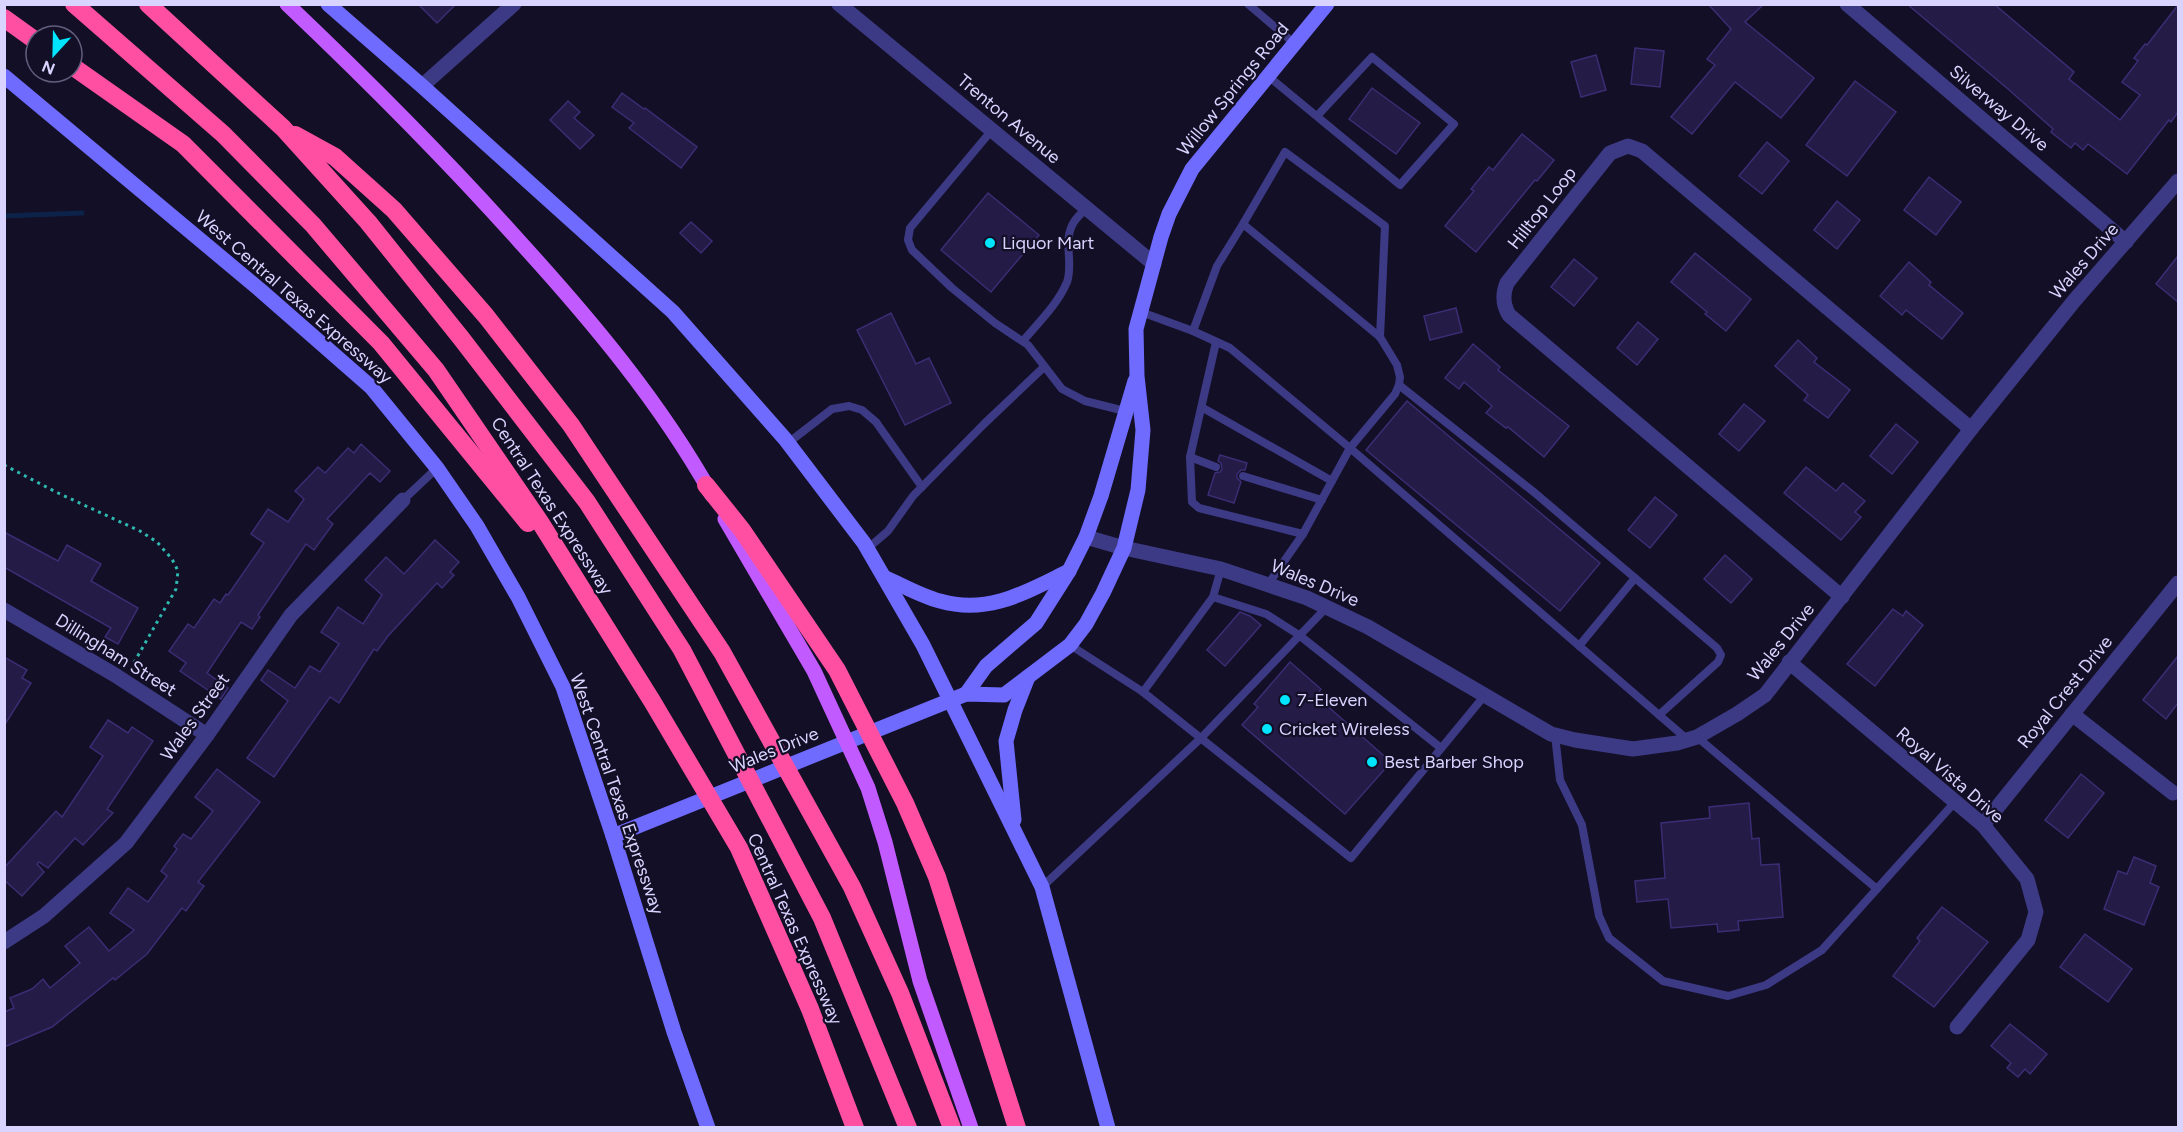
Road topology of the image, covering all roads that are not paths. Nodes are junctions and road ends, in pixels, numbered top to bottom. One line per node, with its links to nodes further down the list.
1 (74, 4): 57 (highway, Central Texas Expressway)
2 (148, 4): 18 (highway, Central Texas Expressway)
3 (287, 4): 43 (main road)
4 (328, 4): 16 (main road)
5 (514, 4): 16 (street)
6 (839, 4): 19 (street, Trenton Avenue)
7 (1248, 4): 12 (lane)
8 (1327, 4): 12 (main road, Willow Springs Road)
9 (1847, 4): 23 (street, Silverway Drive)
10 (4, 18): 11 (highway)
11 (24, 32)
12 (1295, 44): 15 (main road, Willow Springs Road)
13 (84, 74): 57 (highway)
14 (4, 76): 40 (main road, West Central Texas Expressway)
15 (1268, 76): 17 (lane); 24 (main road, Willow Springs Road)
16 (423, 86): 36 (main road)
17 (1317, 116): 17 (lane)
18 (283, 128): 89 (highway, Central Texas Expressway); 90 (highway)
19 (992, 130): 21 (street, Trenton Avenue); 28 (lane)
20 (2178, 181): 23 (street, Wales Drive)
21 (1086, 208): 24 (street, Trenton Avenue); 28 (lane)
22 (1243, 224): 26 (lane); 27 (lane); 27 (lane)
23 (2127, 242): 35 (street, Wales Drive)
24 (1154, 264): 25 (main road, Willow Springs Road)
25 (1141, 312): 26 (lane); 31 (main road, Willow Springs Road)
26 (1193, 331): 29 (lane)
27 (1380, 337): 32 (lane)
28 (1023, 341): 30 (lane)
29 (1216, 342): 33 (lane); 37 (lane)
30 (1044, 367): 34 (lane); 44 (lane)
31 (1137, 376): 34 (main road, Willow Springs Road); 49 (main road, Willow Springs Road)
32 (1399, 385): 37 (lane); 54 (lane)
33 (1203, 408): 38 (lane); 42 (lane)
34 (1125, 411): 48 (main road, Willow Springs Road)
35 (1971, 429): 59 (street, Wales Drive); 59 (street, Hilltop Loop)
36 (788, 443): 44 (lane); 50 (main road)
37 (1350, 448): 42 (lane); 64 (lane)
38 (1190, 457): 39 (lane); 47 (lane)
39 (1216, 467)
40 (437, 468): 45 (lane); 82 (main road, West Central Texas Expressway)
41 (1243, 476): 46 (lane)
42 (1332, 481): 46 (lane)
43 (706, 485): 91 (main road); 92 (highway)
44 (922, 487): 50 (lane)
45 (403, 500): 73 (street, Wales Street)
46 (1322, 500): 47 (lane)
47 (1303, 534): 56 (lane)
48 (1086, 537): 49 (street, Wales Drive); 52 (main road, Willow Springs Road)
49 (1124, 548): 51 (street, Wales Drive); 63 (main road, Willow Springs Road)
50 (867, 549): 53 (main road)
51 (1221, 569): 56 (street, Wales Drive); 58 (lane)
52 (1069, 571): 53 (main road); 68 (main road, Willow Springs Road)
53 (884, 577): 70 (main road)
54 (1635, 578): 64 (lane); 72 (lane)
55 (2178, 583): 71 (street, Royal Crest Drive)
56 (1269, 584): 60 (street, Wales Drive)
57 (584, 592): 88 (highway, Central Texas Expressway)
58 (1213, 597): 62 (lane); 67 (lane)
59 (1842, 597): 65 (street, Wales Drive)
60 (1327, 607): 62 (lane); 69 (street, Wales Drive)
61 (4, 610): 73 (street, Dillingham Street)
62 (1299, 635): 75 (lane); 77 (lane)
63 (1070, 645): 66 (main road, Willow Springs Road); 67 (lane)
64 (1579, 646): 72 (lane)
65 (1789, 662): 76 (street, Wales Drive); 79 (street, Royal Vista Drive)
66 (1028, 676): 68 (main road, Willow Springs Road); 81 (main road)
67 (1143, 692): 75 (lane)
68 (966, 694): 70 (main road, Willow Springs Road)
69 (1485, 695): 74 (street, Wales Drive); 77 (lane)
70 (950, 702): 81 (main road); 82 (main road, Wales Drive)
71 (2072, 714): 78 (street); 80 (street, Royal Crest Drive)
72 (1659, 715): 76 (lane)
73 (207, 735): 85 (street, Wales Street)
74 (1555, 735): 76 (street, Wales Drive); 84 (lane)
75 (1201, 738): 77 (lane); 83 (lane)
76 (1693, 738): 84 (lane)
77 (1442, 748)
78 (2173, 793)
79 (1955, 802): 80 (street, Royal Vista Drive); 84 (lane)
80 (1983, 825): 86 (street, Royal Vista Drive)
81 (1014, 829): 83 (main road)
82 (613, 836): 87 (main road, West Central Texas Expressway)
83 (1042, 887): 93 (main road)
84 (1877, 889)
85 (4, 942)
86 (1957, 1027)
87 (708, 1128)
88 (855, 1128)
89 (908, 1128)
90 (952, 1128)
91 (971, 1128)
92 (1017, 1128)
93 (1108, 1128)

